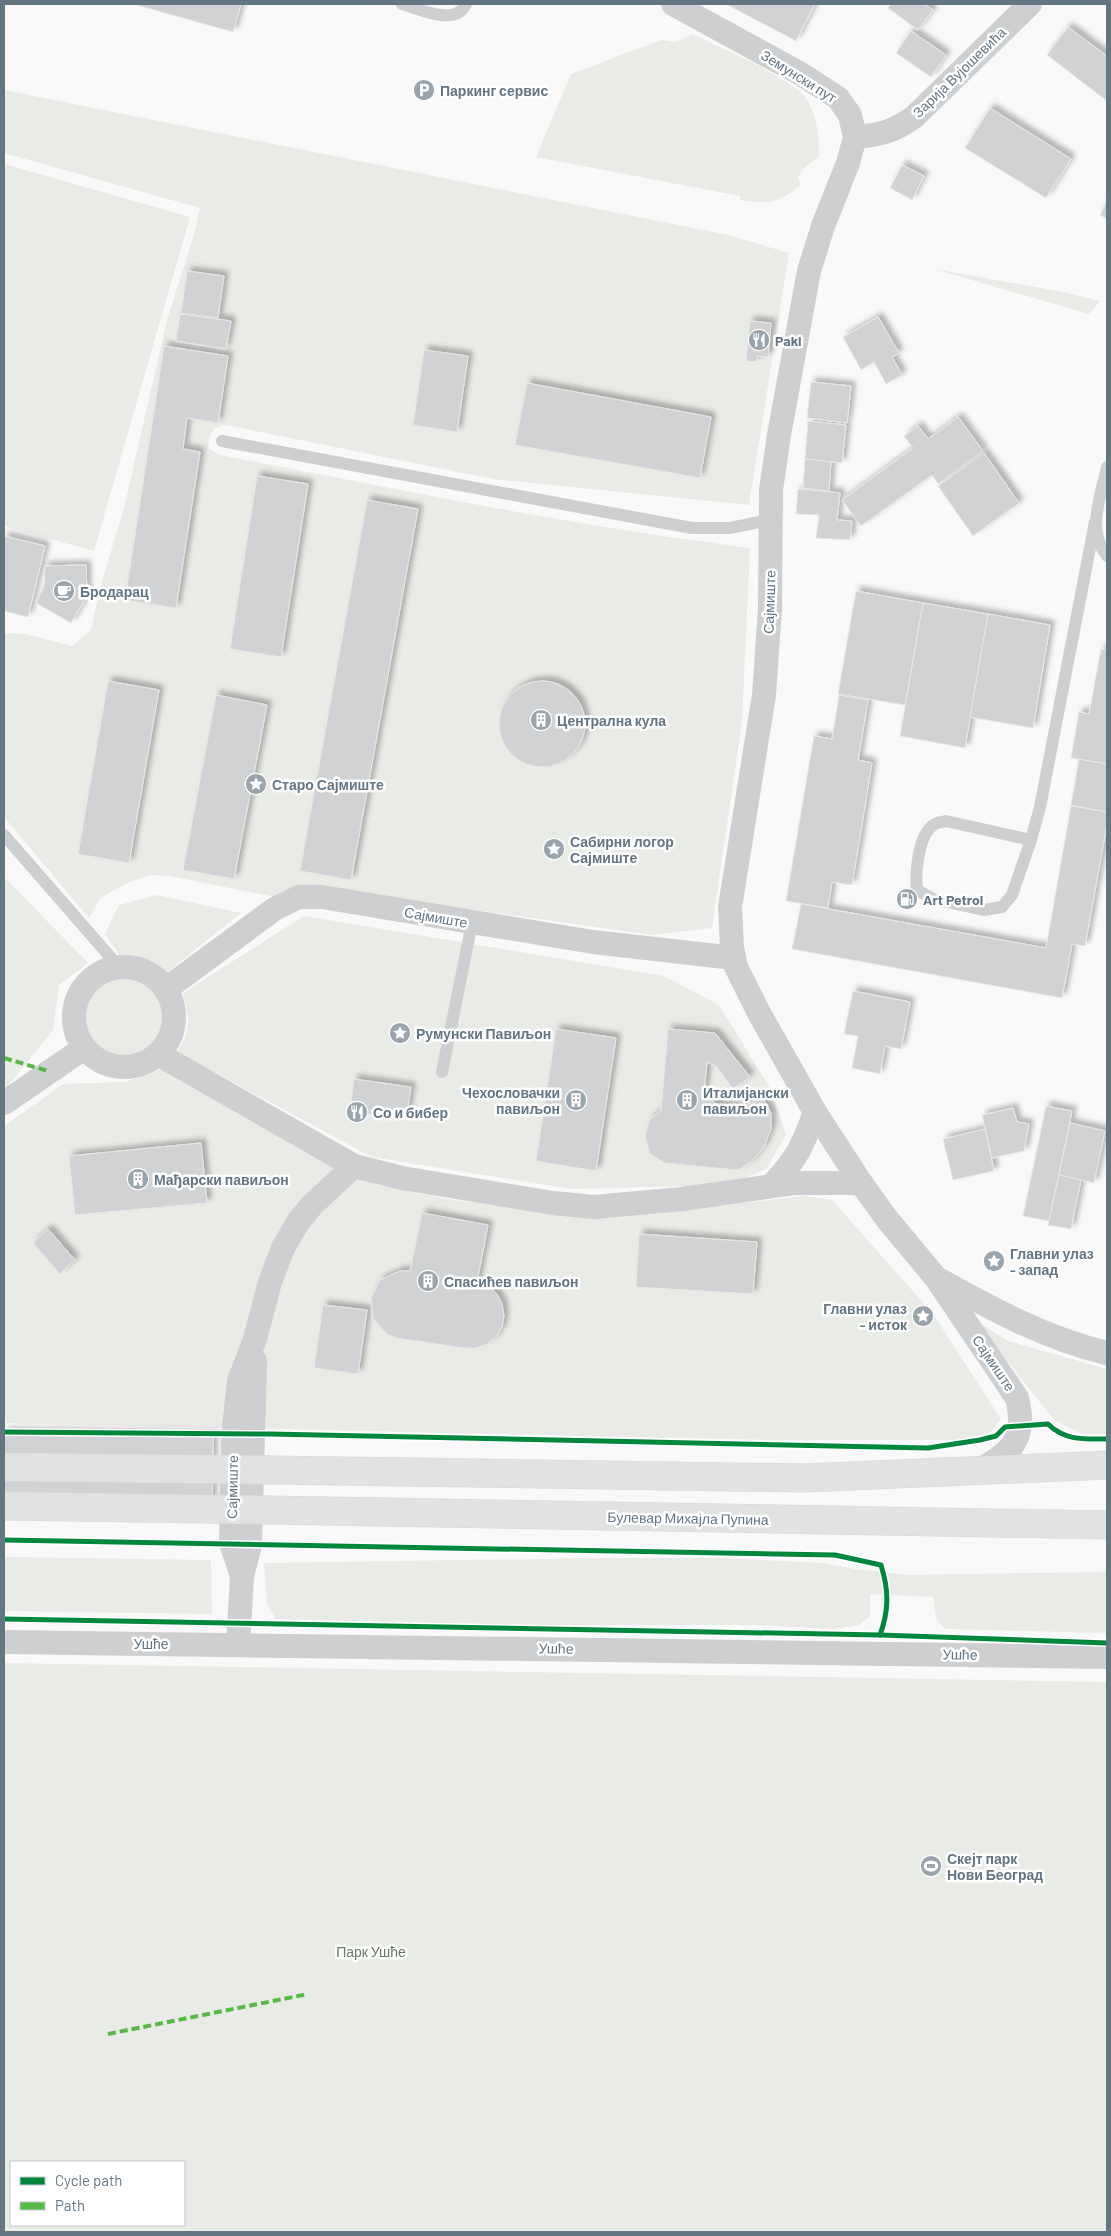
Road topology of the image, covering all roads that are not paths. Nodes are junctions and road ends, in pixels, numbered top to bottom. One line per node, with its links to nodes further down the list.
1 (402, 4): 2 (lane)
2 (466, 4)
3 (673, 4): 5 (street, Земунски пут)
4 (1030, 4): 5 (street, Зарија Вујошевића)
5 (854, 137): 6 (street, Земунски пут)
6 (817, 248): 9 (street, Сајмиште)
7 (222, 441): 9 (lane)
8 (1107, 467): 10 (lane)
9 (770, 520): 15 (street, Сајмиште)
10 (1095, 522): 11 (lane); 13 (lane)
11 (1107, 556)
12 (4, 835): 16 (lane)
13 (1032, 840): 13 (lane)
14 (472, 923): 15 (street, Сајмиште); 17 (street, Сајмиште); 20 (lane)
15 (734, 958): 22 (street, Сајмиште)
16 (119, 967): 17 (street); 18 (street)
17 (166, 989): 19 (street)
18 (84, 1048): 19 (street); 21 (street)
19 (158, 1054): 23 (street)
20 (442, 1072)
21 (4, 1103)
22 (816, 1112): 24 (street, Сајмиште); 25 (street)
23 (354, 1166): 25 (street); 34 (street, Сајмиште)
24 (861, 1183): 25 (street); 26 (street, Сајмиште)
25 (772, 1185)
26 (936, 1278): 27 (street, Сајмиште); 30 (street, Сајмиште)
27 (1107, 1353)
28 (1107, 1465): 30 (main road)
29 (4, 1467): 30 (main road, bridge)
30 (980, 1470)
31 (4, 1506): 32 (main road, Булевар Михајла Пупина, bridge)
32 (1107, 1525)
33 (4, 1642): 34 (street, Ушће)
34 (238, 1644): 35 (street, Ушће)
35 (1107, 1657)

